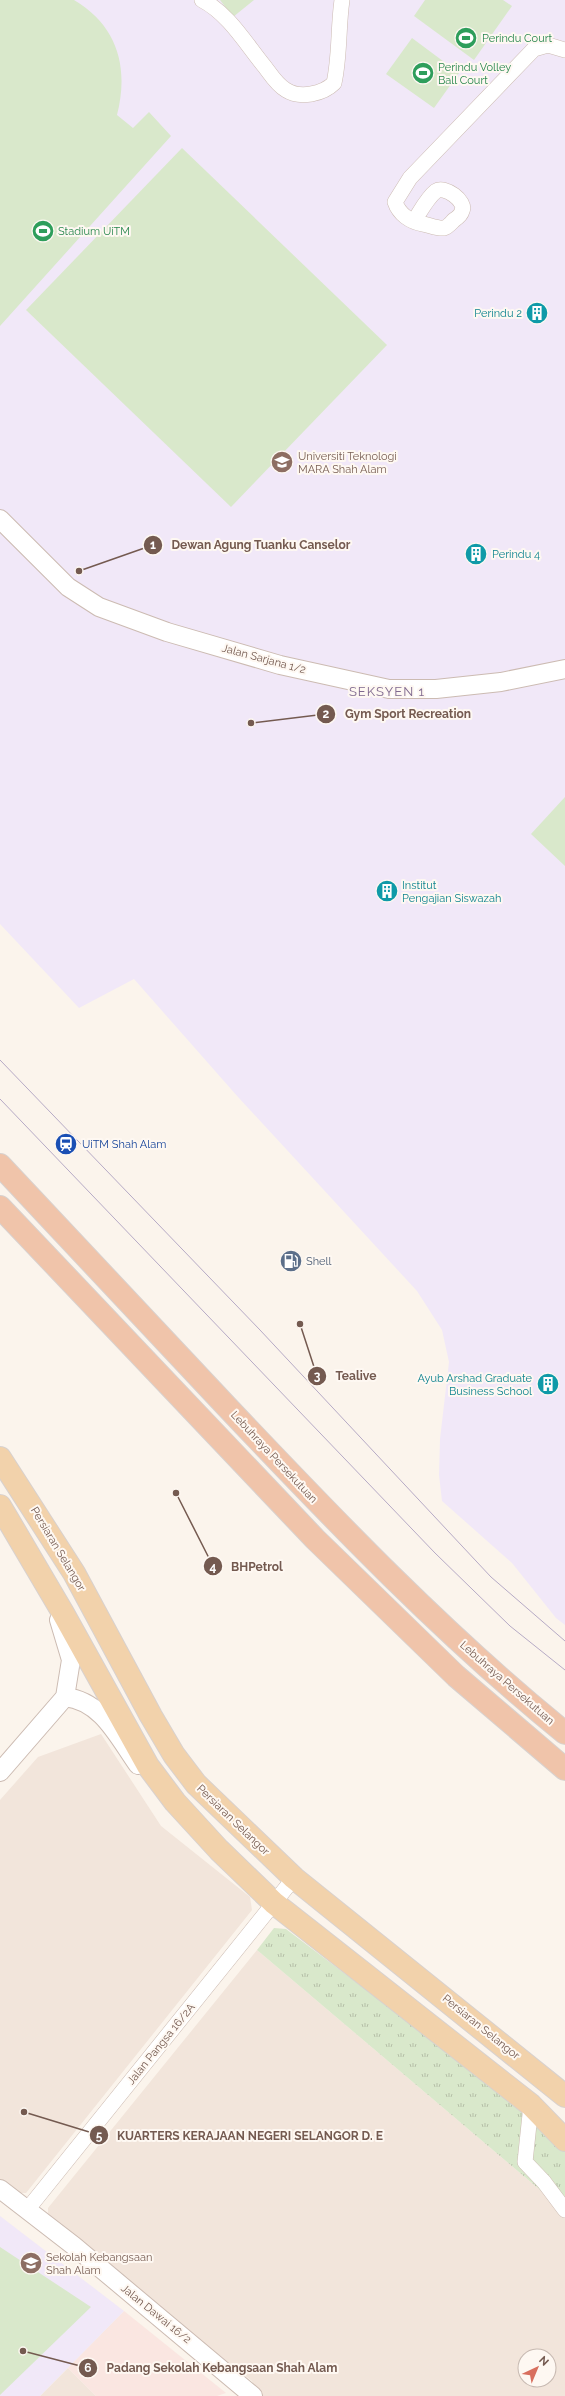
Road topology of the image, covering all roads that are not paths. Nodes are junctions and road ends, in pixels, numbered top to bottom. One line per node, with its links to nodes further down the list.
1 (202, 0): 2 (street)
2 (342, 0)
3 (565, 50): 4 (street)
4 (414, 221)
5 (0, 519): 6 (street, Jalan Sarjana 1/2)
6 (565, 669)
7 (0, 1165): 13 (highway, Lebuhraya Persekutuan)
8 (0, 1207): 14 (highway)
9 (0, 1458): 17 (main road, Persiaran Selangor)
10 (0, 1506): 11 (main road)
11 (42, 1576): 12 (street); 16 (main road)
12 (65, 1698): 15 (street); 16 (street)
13 (565, 1733)
14 (565, 1769)
15 (0, 1772)
16 (174, 1802): 18 (main road)
17 (294, 1878): 18 (street, Jalan Pangsa 16/2A); 19 (main road, Persiaran Selangor)
18 (274, 1903): 20 (main road); 23 (street, Jalan Pangsa 16/2A)
19 (565, 2096)
20 (531, 2105): 21 (main road); 24 (street)
21 (565, 2140)
22 (0, 2189): 23 (street, Jalan Dawai 16/2)
23 (27, 2210): 25 (street, Jalan Dawai 16/2)
24 (565, 2210)
25 (253, 2396)

